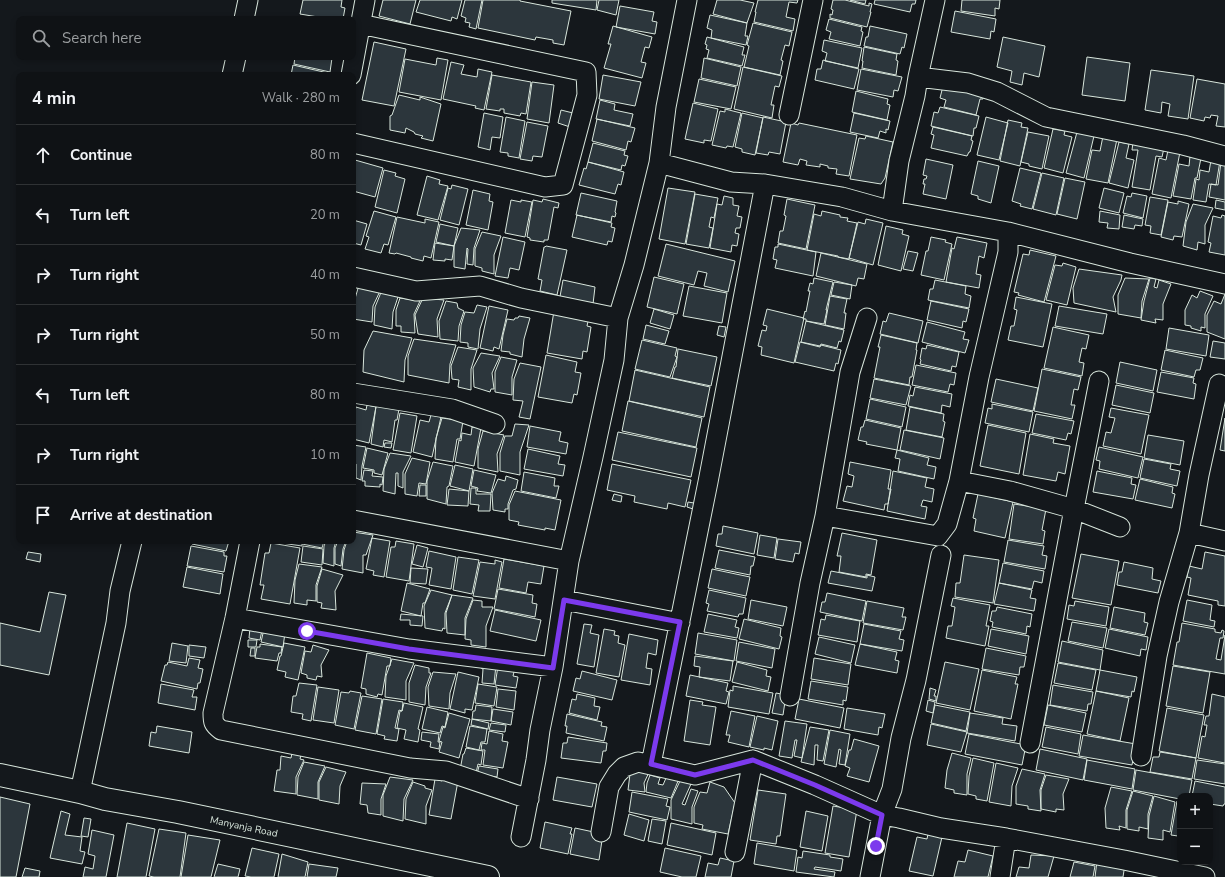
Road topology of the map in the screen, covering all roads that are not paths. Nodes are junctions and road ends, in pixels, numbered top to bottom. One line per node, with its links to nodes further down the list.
1 (248, 0): 6 (street)
2 (365, 0): 7 (street)
3 (687, 0): 17 (street)
4 (813, 0): 14 (street)
5 (935, 0): 13 (street)
6 (245, 16)
7 (360, 24): 8 (street); 15 (street)
8 (356, 47)
9 (235, 60): 11 (street)
10 (354, 60): 12 (street)
11 (233, 72)
12 (352, 72)
13 (918, 77): 16 (street); 19 (street)
14 (789, 115)
15 (356, 144)
16 (1225, 156)
17 (658, 162): 18 (street); 23 (street)
18 (765, 184): 19 (street); 42 (street)
19 (892, 210): 20 (street)
20 (1008, 232): 22 (street); 29 (street)
21 (356, 278): 23 (street)
22 (1225, 284)
23 (618, 318): 39 (street)
24 (867, 318): 31 (street)
25 (1099, 381): 30 (street)
26 (1219, 384): 34 (street)
27 (356, 393): 28 (street)
28 (495, 424)
29 (959, 481): 30 (street); 31 (street)
30 (1074, 509): 33 (street); 45 (street)
31 (825, 516): 44 (street)
32 (356, 521): 39 (street)
33 (1120, 527)
34 (1189, 533): 35 (street); 46 (street)
35 (1225, 541)
36 (131, 544): 50 (street)
37 (249, 544): 41 (street)
38 (941, 555): 52 (street)
39 (569, 561): 40 (street)
40 (564, 600): 42 (street); 43 (street)
41 (235, 618): 43 (street); 51 (street)
42 (680, 622): 48 (street)
43 (553, 668): 51 (street)
44 (790, 696)
45 (1030, 743)
46 (1141, 756)
47 (753, 760): 48 (street); 52 (street); 56 (street)
48 (651, 764): 53 (street)
49 (0, 775): 50 (main road, Manyanja Road)
50 (80, 792): 57 (main road, Manyanja Road)
51 (529, 799): 54 (street)
52 (882, 815): 55 (street); 58 (street)
53 (601, 832)
54 (521, 837)
55 (1006, 838): 59 (street); 60 (street)
56 (735, 852)
57 (488, 877)
58 (870, 877)
59 (1000, 877)
60 (1205, 877)

